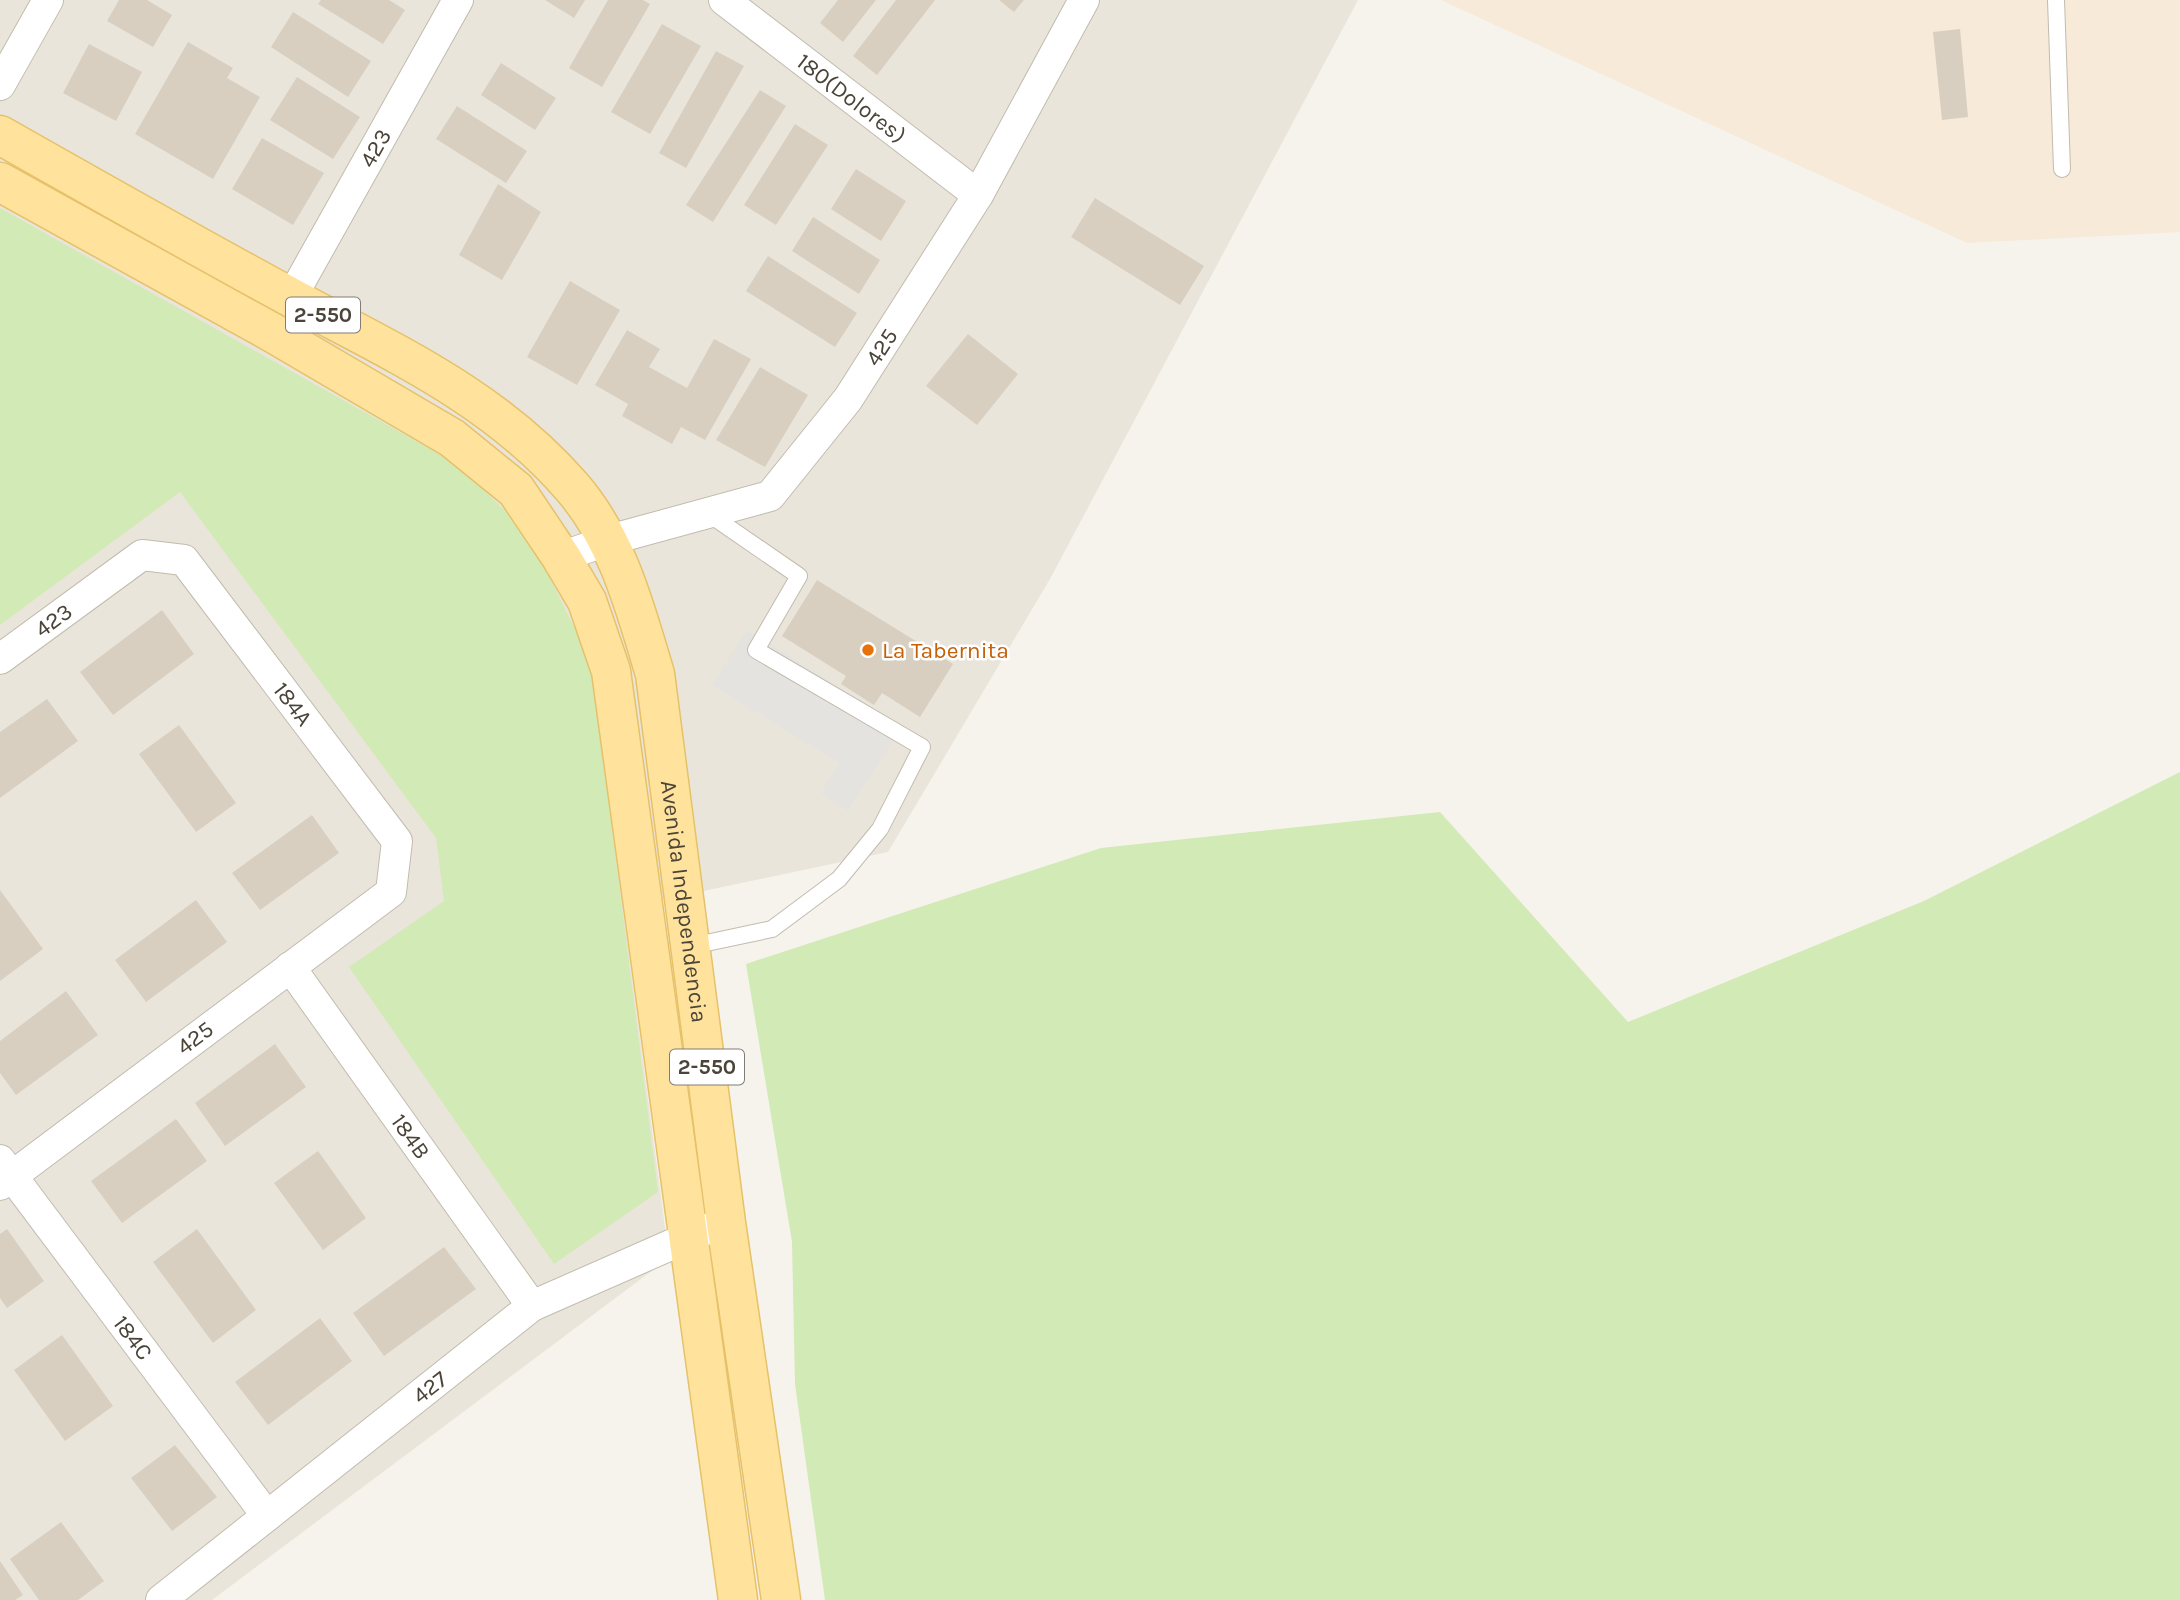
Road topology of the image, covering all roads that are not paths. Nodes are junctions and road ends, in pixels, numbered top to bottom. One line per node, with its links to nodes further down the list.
1 (48, 0): 6 (street)
2 (458, 0): 11 (street, 423)
3 (724, 0): 10 (street, 180(Dolores))
4 (1084, 0): 10 (street, 425)
5 (2056, 0): 8 (lane)
6 (0, 85)
7 (0, 135): 11 (main road, 2-550)
8 (2062, 169)
9 (0, 182): 15 (main road, 2-550)
10 (978, 195): 12 (street, 425)
11 (291, 298): 13 (main road, 2-550)
12 (706, 512): 13 (street, 425); 18 (lane)
13 (609, 540): 15 (street, 425); 18 (main road, Avenida Independencia / 2-550)
14 (142, 555): 16 (street, 423); 17 (street, 184A)
15 (561, 557): 22 (main road, Avenida Independencia / 2-550)
16 (0, 659)
17 (391, 892): 19 (street, 425)
18 (692, 946): 21 (main road, Avenida Independencia / 2-550)
19 (290, 967): 20 (street, 425); 23 (street, 184B)
20 (4, 1174): 24 (street, 184C)
21 (726, 1223): 22 (street, 427); 27 (main road, Avenida Independencia / 2-550)
22 (690, 1235): 23 (street, 427); 26 (main road, Avenida Independencia / 2-550)
23 (533, 1306): 24 (street, 427)
24 (267, 1516): 25 (street, 427)
25 (161, 1600)
26 (738, 1600)
27 (781, 1600)

